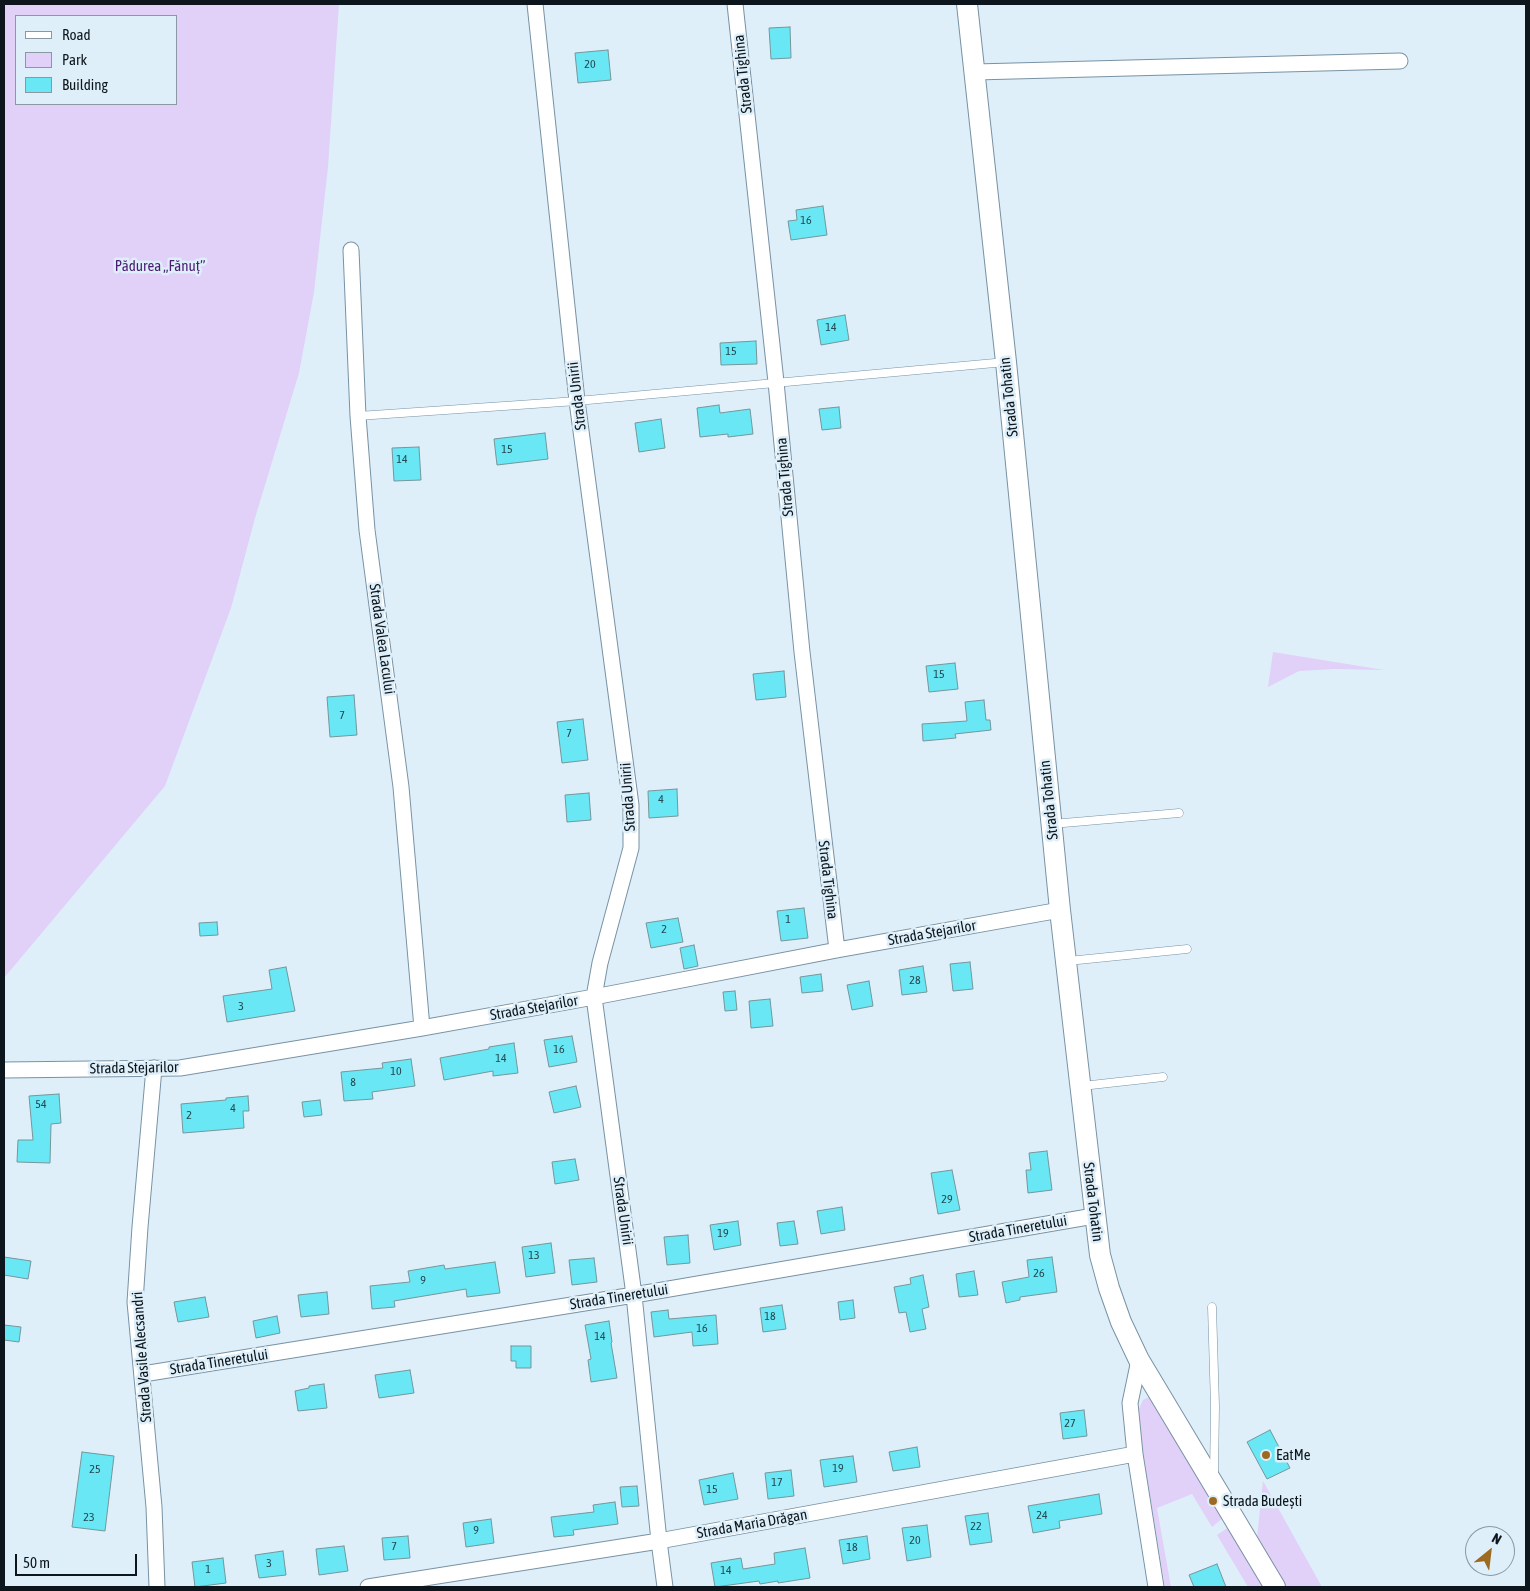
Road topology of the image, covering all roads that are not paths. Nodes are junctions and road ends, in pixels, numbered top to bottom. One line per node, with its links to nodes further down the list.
1 (535, 4): 9 (street, Strada Unirii)
2 (735, 4): 8 (street, Strada Tighina)
3 (967, 4): 5 (street, Strada Tohatin)
4 (1400, 61): 5 (street)
5 (975, 72): 7 (street, Strada Tohatin)
6 (350, 250): 10 (street, Strada Valea Lacului)
7 (1006, 362): 8 (lane); 12 (street, Strada Tohatin)
8 (776, 382): 9 (lane); 15 (street, Strada Tighina)
9 (577, 401): 10 (lane); 17 (street, Strada Unirii)
10 (358, 416): 18 (street, Strada Valea Lacului)
11 (1179, 813): 12 (lane)
12 (1052, 824): 13 (street, Strada Tohatin)
13 (1060, 910): 15 (street, Strada Stejarilor); 16 (street, Strada Tohatin)
14 (1187, 949): 16 (lane)
15 (837, 950): 17 (street, Strada Stejarilor)
16 (1066, 961): 22 (street, Strada Tohatin)
17 (594, 997): 18 (street, Strada Stejarilor); 24 (street, Strada Unirii)
18 (422, 1028): 19 (street, Strada Stejarilor)
19 (154, 1068): 20 (street, Strada Stejarilor); 27 (street, Strada Vasile Alecsandri)
20 (4, 1070)
21 (1163, 1077): 22 (lane)
22 (1080, 1086): 23 (street, Strada Tohatin)
23 (1094, 1216): 24 (street, Strada Tineretului); 26 (street, Strada Tohatin)
24 (634, 1295): 27 (street, Strada Tineretului); 30 (street, Strada Unirii)
25 (1212, 1307): 29 (lane)
26 (1139, 1360): 28 (street); 29 (street)
27 (143, 1374): 31 (street, Strada Vasile Alecsandri)
28 (1135, 1454): 30 (street, Strada Maria Drăgan); 34 (street)
29 (1214, 1485): 35 (street)
30 (659, 1541): 32 (street, Strada Maria Drăgan); 33 (street, Strada Unirii)
31 (157, 1587)
32 (368, 1587)
33 (665, 1587)
34 (1156, 1587)
35 (1275, 1587)

